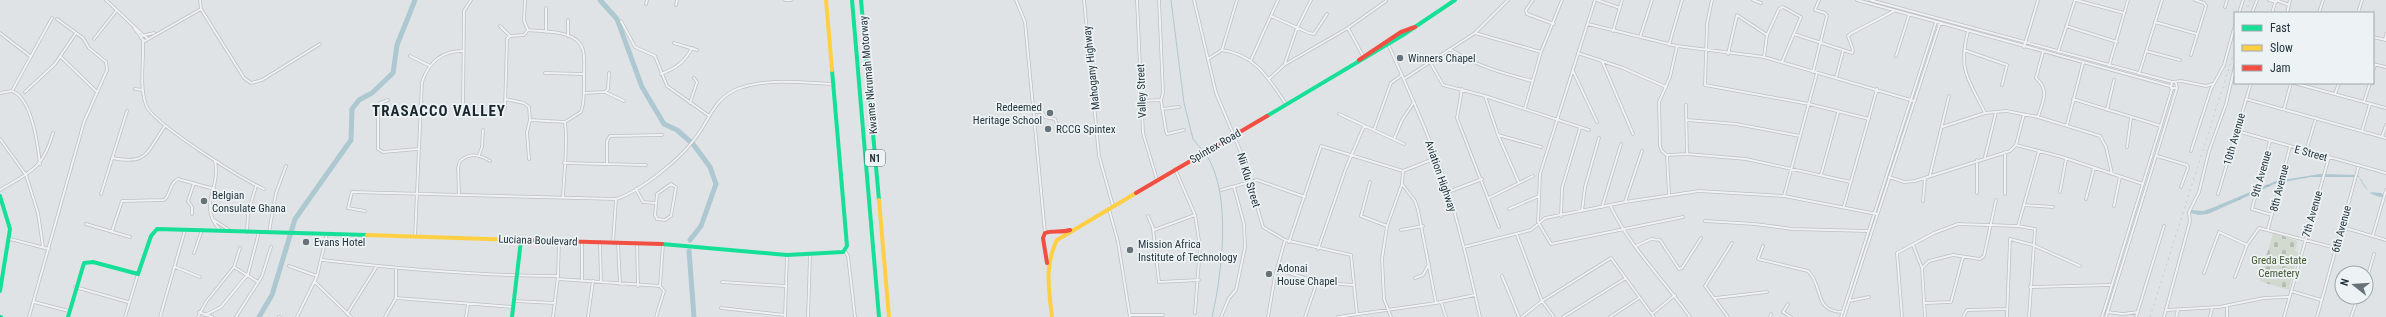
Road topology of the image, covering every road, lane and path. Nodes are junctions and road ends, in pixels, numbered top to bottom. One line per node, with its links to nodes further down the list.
1 (106, 0): 56 (street)
2 (200, 0): 55 (street)
3 (471, 0): 116 (street)
4 (525, 0): 83 (street)
5 (647, 0): 49 (street)
6 (677, 0): 50 (street)
7 (785, 0): 8 (street)
8 (791, 0)
9 (826, 0): 163 (main road)
10 (852, 0): 529 (main road, Kwame Nkrumah Motorway / N1)
11 (861, 0): 530 (main road, Kwame Nkrumah Motorway / N1)
12 (1016, 0): 212 (street)
13 (1084, 0): 234 (street, Mahogany Highway)
14 (1137, 0): 194 (street, Valley Street)
15 (1159, 0): 191 (street)
16 (1194, 0): 131 (street, Nii Klu Street)
17 (1237, 0): 113 (street)
18 (1278, 0): 67 (street)
19 (1311, 0): 80 (street)
20 (1455, 0): 103 (main road, Spintex Road)
21 (1508, 0): 89 (street)
22 (1533, 0): 76 (street)
23 (1562, 0): 76 (street)
24 (1596, 0): 54 (street); 77 (street)
25 (1622, 0): 54 (street)
26 (1652, 0): 96 (street)
27 (1682, 0): 107 (street)
28 (1712, 0): 117 (street)
29 (1753, 0): 48 (street)
30 (1819, 0): 106 (street)
31 (1857, 0): 57 (street)
32 (1870, 0): 72 (street)
33 (2038, 0): 104 (street)
34 (2075, 0): 64 (street); 79 (street)
35 (2128, 0): 64 (street)
36 (2162, 0): 74 (street)
37 (2195, 0): 46 (street)
38 (2227, 0): 52 (street)
39 (2243, 0): 58 (street)
40 (2257, 0): 59 (street)
41 (2270, 0): 47 (street)
42 (2290, 0): 51 (street)
43 (2323, 0): 62 (street)
44 (2362, 0): 63 (street)
45 (1386, 1): 81 (street)
46 (2201, 1): 91 (street)
47 (2276, 1): 51 (street); 60 (street)
48 (1760, 3)
49 (646, 4)
50 (676, 5)
51 (2289, 5): 61 (street)
52 (2225, 7)
53 (546, 8): 86 (street)
54 (1620, 8): 84 (street)
55 (202, 9): 98 (street); 105 (street)
56 (117, 10): 75 (street); 99 (street)
57 (1894, 11): 66 (street); 114 (street)
58 (2239, 12)
59 (2252, 12)
60 (2272, 12)
61 (2287, 12)
62 (2319, 12)
63 (2358, 12)
64 (2124, 13): 101 (street)
65 (1326, 14): 80 (street)
66 (1909, 15): 72 (street); 128 (street)
67 (1271, 16): 80 (street); 132 (street)
68 (52, 18): 125 (street)
69 (57, 19): 88 (street)
70 (568, 20): 95 (street)
71 (621, 21): 151 (street)
72 (1937, 21): 73 (street); 192 (street)
73 (1940, 22): 85 (street); 104 (street); 192 (street)
74 (2155, 22): 91 (street); 118 (street)
75 (131, 24): 98 (street); 98 (street)
76 (1554, 24): 119 (street)
77 (1588, 24): 84 (street); 122 (street)
78 (500, 26): 94 (street)
79 (2066, 26): 101 (street); 121 (street)
80 (1297, 28): 140 (street)
81 (1348, 28): 127 (street); 140 (street)
82 (2234, 29): 162 (street)
83 (528, 30): 86 (street); 94 (street)
84 (1613, 31): 96 (street)
85 (1968, 31): 109 (street); 115 (street)
86 (546, 32): 95 (street)
87 (0, 33): 125 (street)
88 (76, 33): 129 (street); 180 (street)
89 (1475, 33): 111 (street); 119 (street)
90 (1794, 34): 93 (street); 106 (street); 137 (street)
91 (2197, 34): 124 (street)
92 (2386, 34): 100 (street)
93 (1767, 35): 123 (street); 130 (street)
94 (510, 36): 188 (street)
95 (568, 36): 150 (street)
96 (1640, 37): 107 (street)
97 (2374, 37): 100 (street)
98 (145, 38): 177 (street)
99 (94, 39)
100 (2386, 40)
101 (2117, 42): 142 (street)
102 (674, 43): 110 (street)
103 (1387, 43): 127 (main road, Spintex Road); 134 (main road, Spintex Road); 153 (street, Aviation Highway)
104 (2026, 43): 109 (street); 121 (street)
105 (320, 44)
106 (1821, 44): 114 (street); 146 (street)
107 (1669, 45): 108 (street)
108 (1676, 46): 117 (street); 171 (street)
109 (2024, 47): 120 (street)
110 (692, 48): 112 (street); 151 (street)
111 (1450, 49): 136 (street); 159 (street)
112 (697, 50)
113 (1222, 50): 131 (street); 132 (street)
114 (1843, 50): 155 (street)
115 (1964, 50): 169 (street); 214 (street)
116 (462, 51): 141 (street); 206 (street)
117 (1706, 51): 123 (street); 199 (street)
118 (2146, 51): 133 (street); 152 (street)
119 (1541, 52): 159 (street)
120 (2043, 52): 138 (street); 218 (street)
121 (2058, 52): 142 (street)
122 (1578, 54): 135 (street); 144 (street)
123 (1728, 54): 130 (street)
124 (2191, 55)
125 (30, 56): 178 (street)
126 (410, 56): 141 (street)
127 (1363, 56): 134 (main road, Spintex Road)
128 (1896, 56)
129 (61, 57): 179 (street); 180 (street)
130 (1764, 57): 137 (street)
131 (1208, 59): 245 (street, Nii Klu Street)
132 (1251, 60): 156 (street)
133 (2180, 60)
134 (1358, 61): 198 (main road, Spintex Road)
135 (1602, 61): 171 (street); 242 (street)
136 (1430, 62): 157 (street); 174 (street)
137 (1782, 62): 146 (street)
138 (2083, 62): 170 (street); 189 (street)
139 (2374, 64): 143 (street)
140 (1284, 65): 156 (street)
141 (430, 66): 259 (street)
142 (2109, 66): 152 (street)
143 (2386, 67)
144 (1573, 70): 223 (street); 226 (street)
145 (2234, 70): 496 (street)
146 (1813, 72): 149 (street)
147 (545, 73): 150 (street)
148 (609, 73): 182 (street)
149 (1817, 73): 155 (street); 199 (street)
150 (584, 74): 181 (street)
151 (661, 74): 197 (street)
152 (2139, 74): 160 (street)
153 (1402, 75): 157 (street, Aviation Highway); 237 (street)
154 (694, 78): 197 (street)
155 (1836, 78): 175 (street)
156 (1268, 79): 198 (street)
157 (1404, 79): 195 (street, Aviation Highway)
158 (2114, 80): 209 (street)
159 (1532, 81): 204 (street)
160 (2172, 82): 161 (street); 170 (street)
161 (2176, 83): 162 (street); 172 (street)
162 (2215, 83): 262 (street)
163 (834, 84): 217 (street); 419 (main road)
164 (2251, 84): 187 (street, 10th Avenue)
165 (2291, 84): 208 (street)
166 (2300, 84): 184 (street)
167 (2339, 84): 184 (street)
168 (2370, 84): 196 (street)
169 (2002, 85)
170 (2170, 86): 176 (street)
171 (1666, 87): 267 (street)
172 (2177, 88): 176 (street); 269 (street)
173 (135, 89): 177 (street)
174 (1462, 89): 185 (street); 300 (street)
175 (1877, 89): 192 (street); 221 (street)
176 (2172, 89): 231 (street)
177 (143, 90): 229 (street)
178 (12, 91): 183 (street); 280 (street)
179 (25, 92)
180 (97, 92): 417 (street)
181 (584, 92): 182 (street); 225 (street)
182 (605, 92): 193 (street)
183 (0, 93)
184 (2335, 94): 196 (street)
185 (1484, 96): 204 (street); 244 (street)
186 (1949, 96): 232 (street)
187 (2246, 98): 208 (street); 239 (street, 10th Avenue)
188 (505, 99): 203 (street); 222 (street)
189 (2073, 99): 209 (street); 227 (street)
190 (388, 100): 259 (street)
191 (1161, 100): 194 (street); 207 (street)
192 (1912, 100): 298 (street); 351 (street)
193 (624, 101)
194 (1140, 102): 301 (street, Valley Street)
195 (1415, 102): 251 (street); 273 (street, Aviation Highway)
196 (2364, 102): 200 (street)
197 (690, 103): 217 (street)
198 (1286, 104): 245 (main road, Spintex Road)
199 (1809, 104): 213 (street); 246 (street)
200 (2370, 104): 205 (street); 240 (street)
201 (1686, 105): 224 (street)
202 (1179, 107): 207 (street)
203 (505, 108)
204 (1524, 108): 223 (street)
205 (2386, 108)
206 (463, 109)
207 (1162, 109): 236 (street)
208 (2284, 109): 220 (street)
209 (2106, 110): 219 (street)
210 (127, 111): 272 (street)
211 (1997, 111): 214 (street); 216 (street); 270 (street)
212 (1033, 112): 234 (street); 383 (street)
213 (1838, 112): 221 (street); 294 (street)
214 (1985, 113): 232 (street)
215 (1339, 114): 230 (street)
216 (2024, 114): 218 (street); 255 (street)
217 (708, 115): 314 (street)
218 (2038, 117): 227 (street)
219 (2132, 118): 231 (street); 257 (street)
220 (2316, 118): 240 (street); 263 (street)
221 (1869, 119): 305 (street)
222 (530, 120): 225 (street); 274 (street)
223 (1556, 120): 233 (street); 329 (street)
224 (1687, 120): 246 (street); 268 (street)
225 (565, 122): 279 (street)
226 (1597, 122)
227 (2067, 125): 292 (street)
228 (2386, 125): 247 (street)
229 (165, 126): 272 (street); 277 (street)
230 (1364, 126): 237 (street); 266 (street)
231 (2161, 126): 308 (street)
232 (1942, 127): 295 (street)
233 (1580, 128): 238 (street); 355 (street)
234 (1097, 129): 340 (street, Mahogany Highway)
235 (483, 130): 265 (street)
236 (1184, 130)
237 (1374, 130): 251 (street)
238 (1589, 130)
239 (2237, 131): 252 (street, E Street); 325 (street, 10th Avenue)
240 (2362, 132): 247 (street)
241 (53, 133): 280 (street)
242 (1634, 134)
243 (662, 135): 281 (street)
244 (1498, 135): 256 (street); 306 (street)
245 (1233, 136): 289 (main road, Spintex Road); 303 (street, Nii Klu Street)
246 (1800, 136): 287 (street)
247 (2382, 137): 249 (street)
248 (1599, 138): 349 (street)
249 (2386, 138)
250 (0, 139): 293 (street)
251 (1394, 139): 253 (street)
252 (2270, 141): 258 (street, E Street); 352 (street, 9th Avenue)
253 (1404, 144)
254 (1621, 144): 344 (street)
255 (2016, 145): 261 (street); 264 (street)
256 (1541, 147)
257 (2127, 147)
258 (2290, 147): 263 (street, E Street); 352 (street, 8th Avenue)
259 (418, 149): 318 (street)
260 (1642, 151): 337 (street)
261 (2039, 151): 275 (street); 339 (street)
262 (2191, 151)
263 (2306, 151): 271 (street, E Street)
264 (2005, 152): 270 (street); 324 (street)
265 (479, 154): 278 (street); 321 (street)
266 (1352, 154): 290 (street); 331 (street); 418 (street)
267 (1667, 154): 268 (street); 326 (street)
268 (1687, 154): 287 (street)
269 (2157, 156): 311 (street); 501 (street)
270 (1985, 157): 276 (street)
271 (2329, 157): 283 (street, E Street); 391 (street, 7th Avenue)
272 (112, 158): 323 (street)
273 (1436, 158): 290 (street); 319 (street, Aviation Highway)
274 (529, 159)
275 (2066, 159): 288 (street); 320 (street)
276 (1977, 160): 295 (street); 322 (street)
277 (215, 161): 284 (street); 286 (street)
278 (490, 161)
279 (564, 163): 281 (street); 328 (street)
280 (40, 164): 293 (street)
281 (608, 164): 282 (street)
282 (646, 165)
283 (2359, 165): 291 (street, E Street); 367 (street, 6th Avenue)
284 (224, 166): 286 (street); 309 (street)
285 (286, 166): 381 (street)
286 (217, 168): 312 (street)
287 (1791, 168): 294 (street); 330 (street)
288 (2094, 168): 292 (street); 334 (street)
289 (1175, 169): 301 (main road, Spintex Road); 354 (street)
290 (1403, 171): 307 (street)
291 (2386, 173)
292 (2112, 174): 297 (street)
293 (26, 175): 315 (street); 412 (street)
294 (1821, 175): 305 (street)
295 (1930, 175): 299 (street)
296 (1533, 176): 306 (street)
297 (2120, 176): 308 (street); 343 (street)
298 (1889, 177): 299 (street); 351 (street)
299 (1925, 178): 336 (street)
300 (1482, 179): 319 (street); 332 (street)
301 (1157, 180): 340 (main road, Spintex Road)
302 (194, 182): 312 (street); 350 (street); 375 (street)
303 (1250, 182): 310 (street); 331 (street); 394 (street, Nii Klu Street)
304 (1370, 182): 362 (street)
305 (1851, 182): 342 (street)
306 (1519, 183): 332 (street)
307 (1402, 184): 362 (street); 363 (street)
308 (2143, 184): 461 (street)
309 (256, 186): 313 (street); 379 (street)
310 (1234, 187): 316 (street); 532 (street)
311 (2181, 188)
312 (214, 189): 357 (street)
313 (264, 189)
314 (636, 189): 333 (street); 338 (street)
315 (0, 190)
316 (1221, 190)
317 (2386, 190): 386 (street)
318 (417, 192): 321 (street); 348 (street); 387 (street)
319 (1448, 192): 414 (street, Aviation Highway)
320 (2060, 192)
321 (459, 193): 328 (street)
322 (1977, 193)
323 (101, 194)
324 (2005, 194)
325 (2218, 194)
326 (1669, 195): 330 (street); 337 (street)
327 (0, 196): 390 (main road)
328 (563, 196): 333 (street)
329 (1538, 196): 347 (street); 359 (street)
330 (1784, 196): 342 (street)
331 (1305, 197): 400 (street)
332 (1489, 198): 366 (street)
333 (616, 199): 401 (street)
334 (2086, 199)
335 (1996, 200): 361 (street)
336 (1923, 201)
337 (1625, 202): 341 (street)
338 (656, 203): 338 (street)
339 (2024, 204): 345 (street); 364 (street)
340 (1114, 206): 346 (main road, Spintex Road)
341 (1610, 206): 344 (street); 370 (street)
342 (1844, 206): 351 (street)
343 (2114, 206)
344 (1602, 207): 349 (street)
345 (2053, 208)
346 (1109, 209): 373 (main road, Spintex Road); 511 (street)
347 (1510, 209)
348 (365, 211)
349 (1582, 211): 355 (street)
350 (192, 214)
351 (1876, 214): 378 (street); 480 (street)
352 (2272, 215): 371 (street, 8th Avenue)
353 (1148, 216): 369 (street)
354 (1195, 216): 369 (street); 452 (street)
355 (1561, 216): 359 (street)
356 (1682, 217): 370 (street)
357 (214, 220): 376 (street); 377 (street)
358 (1705, 221): 378 (street)
359 (1538, 222): 370 (street); 385 (street)
360 (86, 224): 375 (street)
361 (1989, 225): 364 (street); 407 (street); 424 (street)
362 (1387, 226): 494 (street)
363 (1422, 226): 374 (street); 426 (street)
364 (2018, 226): 408 (street)
365 (2164, 226): 502 (street)
366 (1499, 227)
367 (2342, 227): 386 (street); 416 (street, 6th Avenue)
368 (185, 229): 372 (main road, Luciana Boulevard); 433 (street); 440 (main road, Luciana Boulevard)
369 (1153, 229): 452 (street)
370 (1621, 229): 410 (street)
371 (2268, 229): 391 (street); 409 (street)
372 (202, 230): 376 (main road, Luciana Boulevard); 420 (street)
373 (1072, 230): 382 (main road, Spintex Road); 393 (main road, Spintex Road)
374 (1401, 230)
375 (112, 231): 388 (street)
376 (220, 231): 377 (main road, Luciana Boulevard)
377 (230, 231): 379 (main road, Luciana Boulevard)
378 (1868, 231): 500 (street)
379 (247, 232): 380 (main road, Luciana Boulevard)
380 (259, 232): 381 (main road, Luciana Boulevard); 427 (street)
381 (269, 232): 384 (main road, Luciana Boulevard)
382 (1054, 232): 383 (main road); 393 (main road)
383 (1045, 233): 399 (main road)
384 (328, 234): 387 (main road, Luciana Boulevard); 425 (street)
385 (1516, 234): 414 (street); 479 (street)
386 (2373, 235): 395 (street)
387 (415, 236): 392 (main road, Luciana Boulevard)
388 (130, 237)
389 (1701, 238): 410 (street)
390 (10, 239): 412 (street); 442 (main road)
391 (2305, 239): 416 (street); 467 (street, 7th Avenue)
392 (521, 240): 396 (main road, Luciana Boulevard); 444 (main road)
393 (1056, 240): 406 (main road)
394 (1285, 240): 400 (street, Nii Klu Street); 437 (street)
395 (2386, 240)
396 (559, 241): 397 (main road, Luciana Boulevard); 448 (street)
397 (582, 242): 398 (main road, Luciana Boulevard); 451 (street)
398 (600, 242): 401 (main road, Luciana Boulevard); 456 (street)
399 (1045, 242): 406 (main road); 428 (main road)
400 (1290, 242): 418 (street, Nii Klu Street)
401 (613, 243): 402 (main road, Luciana Boulevard)
402 (618, 243): 403 (main road, Luciana Boulevard); 459 (street)
403 (637, 243): 405 (main road, Luciana Boulevard); 462 (street)
404 (1732, 243): 476 (street)
405 (663, 244): 422 (main road, Luciana Boulevard); 463 (street)
406 (1053, 244): 428 (main road)
407 (1913, 245): 435 (street); 549 (street)
408 (2033, 245): 432 (street); 466 (street); 495 (street)
409 (2247, 245): 439 (street); 447 (street)
410 (1636, 246): 471 (street)
411 (1762, 246): 500 (street)
412 (43, 247): 417 (street)
413 (271, 247): 454 (street)
414 (1464, 247): 470 (street, Aviation Highway)
415 (240, 248): 434 (street)
416 (2336, 248): 477 (street, 6th Avenue)
417 (49, 249): 481 (street)
418 (1318, 249): 460 (street, Nii Klu Street)
419 (845, 251): 423 (main road, Luciana Boulevard); 528 (street)
420 (194, 253)
421 (2374, 254): 429 (street)
422 (787, 255): 423 (main road, Luciana Boulevard); 464 (street)
423 (810, 256): 527 (street)
424 (1963, 257): 435 (street); 486 (street)
425 (322, 260): 431 (street); 443 (street)
426 (1429, 263): 449 (street); 485 (street)
427 (250, 265): 438 (street); 441 (street)
428 (1048, 265): 531 (main road)
429 (2371, 265)
430 (288, 266): 443 (street)
431 (377, 266): 436 (street); 505 (street)
432 (2080, 266)
433 (175, 267): 446 (street); 515 (street)
434 (234, 267): 438 (street); 499 (street)
435 (1922, 268): 486 (street)
436 (396, 269): 444 (street); 474 (street)
437 (1277, 269): 458 (street); 533 (street)
438 (242, 270): 441 (street)
439 (2204, 273)
440 (138, 274): 465 (main road); 482 (street)
441 (248, 274): 454 (street); 504 (street)
442 (2, 275): 468 (main road)
443 (317, 276): 455 (street)
444 (516, 276): 448 (street); 478 (main road)
445 (1502, 276): 539 (street)
446 (200, 277)
447 (2235, 277)
448 (558, 278): 451 (street); 484 (street)
449 (1415, 278)
450 (1626, 278): 475 (street); 479 (street); 541 (street)
451 (582, 280): 453 (street)
452 (1199, 280): 503 (street)
453 (593, 281): 456 (street); 525 (street)
454 (259, 282): 518 (street)
455 (315, 282): 505 (street); 519 (street)
456 (601, 282): 459 (street)
457 (722, 282): 464 (street)
458 (1317, 282): 460 (street); 534 (street)
459 (620, 284): 462 (street)
460 (1353, 285): 506 (street)
461 (2110, 285): 466 (street); 554 (street)
462 (638, 286): 463 (street)
463 (660, 286): 526 (street)
464 (785, 286): 510 (street)
465 (75, 287): 482 (street); 498 (main road)
466 (2030, 287): 553 (street)
467 (2291, 291): 473 (street, 7th Avenue); 477 (street)
468 (0, 292)
469 (1767, 292): 476 (street)
470 (1475, 295): 483 (street); 538 (street, Aviation Highway)
471 (1675, 295): 508 (street); 545 (street)
472 (1869, 297): 480 (street)
473 (2289, 297): 490 (street); 561 (street, 7th Avenue)
474 (396, 298): 487 (street); 521 (street)
475 (1640, 298): 507 (street); 508 (street)
476 (1714, 298): 546 (street)
477 (2321, 300): 562 (street, 6th Avenue)
478 (513, 301): 484 (street); 491 (main road)
479 (1542, 301): 539 (street); 540 (street)
480 (1850, 301): 548 (street)
481 (34, 302): 498 (street); 512 (street)
482 (128, 302): 514 (street)
483 (1441, 302): 485 (street); 537 (street)
484 (555, 303): 524 (street)
485 (1436, 303): 494 (street)
486 (1925, 303): 550 (street)
487 (468, 304): 491 (street); 522 (street)
488 (1788, 304): 547 (street)
489 (2355, 305): 563 (street)
490 (2227, 306): 493 (street); 560 (street)
491 (512, 307): 523 (main road)
492 (721, 308): 510 (street)
493 (2212, 308): 497 (street); 559 (street)
494 (1390, 309): 506 (street); 536 (street)
495 (2007, 309): 551 (street); 552 (street)
496 (2167, 310): 497 (street); 557 (street)
497 (2178, 310): 558 (street)
498 (69, 311): 513 (main road)
499 (199, 312): 504 (street); 516 (street)
500 (1843, 312): 548 (street)
501 (2108, 312): 502 (street); 555 (street)
502 (2138, 312): 556 (street)
503 (1195, 313)
504 (205, 314): 517 (street)
505 (348, 314): 520 (street)
506 (1357, 314): 535 (street)
507 (1616, 314): 542 (street); 543 (street)
508 (1652, 314): 544 (street)
509 (1164, 315): 511 (street)
510 (785, 316)
511 (1130, 316)
512 (30, 317)
513 (68, 317)
514 (125, 317)
515 (160, 317)
516 (198, 317)
517 (212, 317)
518 (236, 317)
519 (297, 317)
520 (351, 317)
521 (385, 317)
522 (466, 317)
523 (512, 317)
524 (553, 317)
525 (588, 317)
526 (656, 317)
527 (808, 317)
528 (855, 317)
529 (879, 317)
530 (888, 317)
531 (1052, 317)
532 (1221, 317)
533 (1268, 317)
534 (1305, 317)
535 (1338, 317)
536 (1391, 317)
537 (1446, 317)
538 (1480, 317)
539 (1521, 317)
540 (1554, 317)
541 (1563, 317)
542 (1610, 317)
543 (1618, 317)
544 (1654, 317)
545 (1690, 317)
546 (1728, 317)
547 (1791, 317)
548 (1843, 317)
549 (1902, 317)
550 (1925, 317)
551 (1963, 317)
552 (2007, 317)
553 (2029, 317)
554 (2102, 317)
555 (2106, 317)
556 (2136, 317)
557 (2164, 317)
558 (2176, 317)
559 (2210, 317)
560 (2227, 317)
561 (2284, 317)
562 (2317, 317)
563 (2351, 317)

